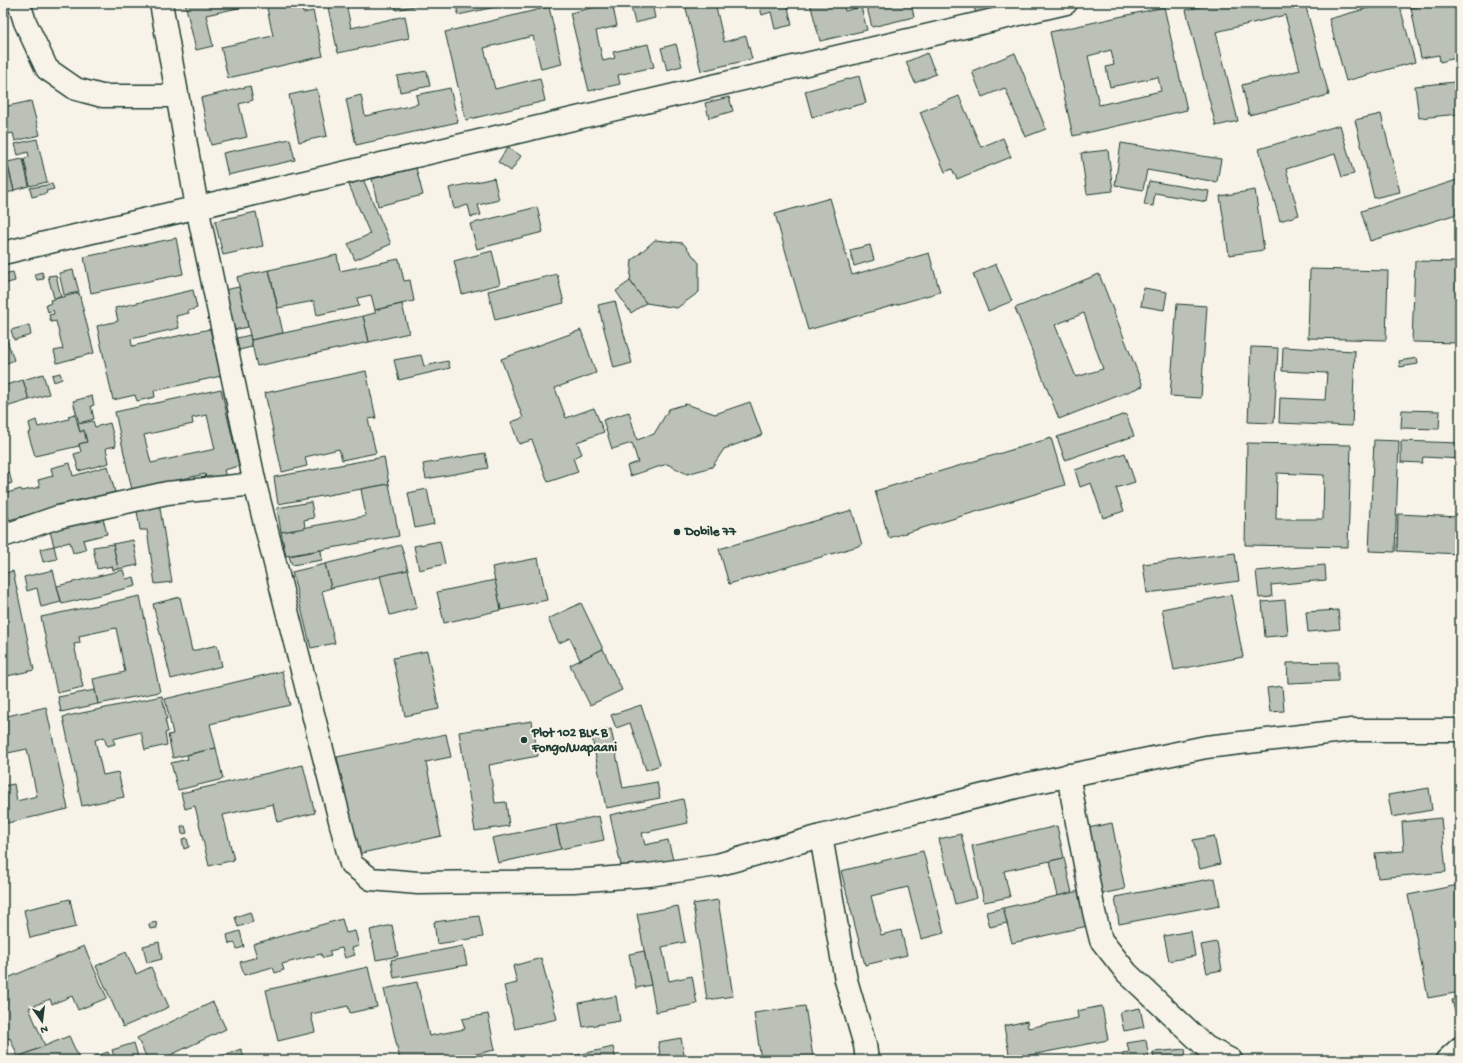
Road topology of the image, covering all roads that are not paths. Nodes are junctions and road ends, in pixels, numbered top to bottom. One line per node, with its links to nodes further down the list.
1 (20, 3): 4 (street)
2 (161, 3): 4 (street)
3 (1066, 3): 5 (street)
4 (177, 96): 5 (street)
5 (197, 207): 6 (street); 7 (street)
6 (3, 253)
7 (255, 484): 8 (street); 11 (street)
8 (3, 536)
9 (1460, 730): 10 (street)
10 (1068, 775): 11 (street); 14 (street)
11 (821, 836): 13 (street)
12 (1460, 1048): 15 (street)
13 (867, 1060)
14 (1231, 1060)
15 (1447, 1060)

